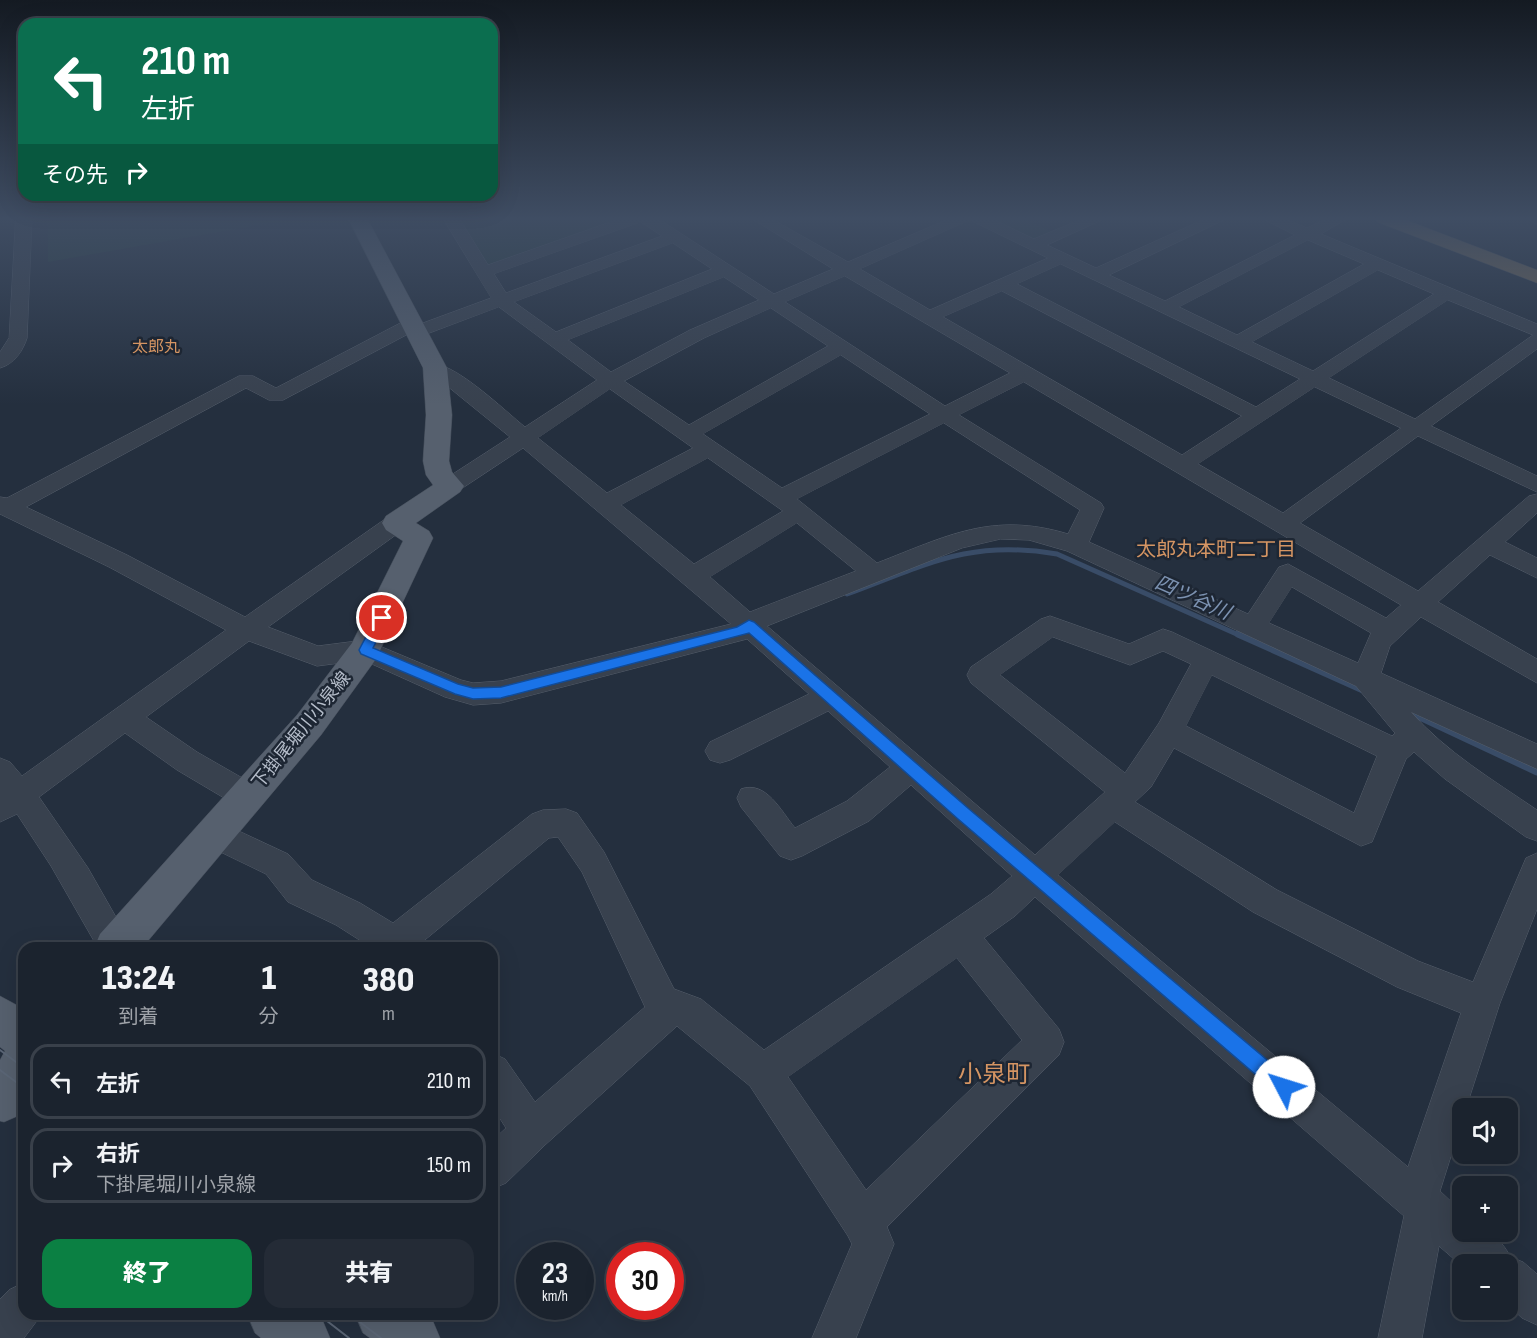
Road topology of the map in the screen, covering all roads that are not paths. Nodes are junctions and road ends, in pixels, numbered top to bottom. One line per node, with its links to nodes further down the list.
1 (21, 280): 26 (street)
2 (391, 280): 20 (main road)
3 (490, 280): 17 (street)
4 (557, 280): 17 (street)
5 (699, 280): 22 (street)
6 (741, 280): 16 (street)
7 (818, 280): 16 (street)
8 (865, 280): 19 (street)
9 (1012, 280): 14 (street)
10 (1111, 280): 18 (street)
11 (1218, 280): 18 (street)
12 (1348, 280): 24 (street)
13 (1417, 280): 15 (street)
14 (1004, 284): 19 (street); 32 (street)
15 (1447, 293): 21 (street); 29 (street)
16 (771, 300): 25 (street); 30 (street)
17 (502, 301): 20 (street); 22 (street)
18 (1166, 307): 24 (street)
19 (928, 317): 28 (street)
20 (416, 327): 27 (main road); 43 (street)
21 (1537, 331)
22 (555, 339): 30 (street)
23 (1537, 340): 33 (street)
24 (1239, 341): 29 (street)
25 (841, 347): 31 (street); 34 (street)
26 (0, 362)
27 (435, 368): 35 (street); 39 (main road)
28 (1026, 374): 31 (street); 37 (street)
29 (1314, 378): 32 (street); 33 (street)
30 (611, 380): 34 (street); 35 (street)
31 (945, 415): 42 (street); 47 (street)
32 (1258, 416): 37 (street)
33 (1415, 427): 38 (street); 45 (street)
34 (688, 434): 36 (street)
35 (523, 437): 39 (street); 41 (street)
36 (709, 448): 41 (street); 42 (street)
37 (1181, 465): 45 (street)
38 (1537, 485)
39 (450, 486): 44 (main road)
40 (1537, 501): 46 (street)
41 (607, 503): 50 (street)
42 (789, 505): 49 (street); 50 (street)
43 (4, 506): 54 (street)
44 (396, 523): 54 (street); 56 (main road, 下掛尾堀川小泉線)
45 (1283, 524): 51 (street)
46 (1489, 544): 48 (street); 51 (street)
47 (1075, 545): 49 (street); 53 (street)
48 (1537, 570)
49 (874, 573): 52 (street)
50 (693, 576): 52 (street)
51 (1421, 604): 55 (street); 58 (street)
52 (749, 625): 56 (street); 60 (street)
53 (1253, 627): 55 (street); 59 (street)
54 (246, 629): 56 (street); 61 (street)
55 (1388, 631): 59 (street)
56 (365, 650): 68 (main road, 下掛尾堀川小泉線)
57 (1206, 661): 62 (street); 63 (street); 69 (street)
58 (1537, 672)
59 (1366, 679): 63 (street); 65 (street)
60 (830, 697): 64 (street); 66 (street)
61 (125, 718): 68 (street); 71 (street)
62 (1169, 731): 63 (street); 69 (street)
63 (1404, 743): 72 (street)
64 (720, 751)
65 (1537, 757)
66 (910, 768): 70 (street); 75 (street)
67 (0, 771): 71 (street)
68 (247, 796): 73 (main road, 下掛尾堀川小泉線)
69 (1120, 797): 75 (street); 81 (street)
70 (752, 798)
71 (10, 802): 77 (street)
72 (1537, 827)
73 (215, 834): 78 (main road, 下掛尾堀川小泉線); 79 (street)
74 (1537, 868): 81 (street)
75 (1035, 876): 76 (street); 89 (street)
76 (960, 935): 85 (street); 90 (street)
77 (112, 942)
78 (120, 942)
79 (390, 942)
80 (399, 942): 82 (street)
81 (1482, 1003): 89 (street)
82 (666, 1012): 85 (street); 87 (street)
83 (0, 1018): 84 (main road)
84 (18, 1033)
85 (763, 1073): 90 (street)
86 (498, 1081): 87 (street)
87 (531, 1131): 88 (street)
88 (498, 1163)
89 (1426, 1207): 91 (street); 101 (street)
90 (863, 1221): 100 (street)
91 (1480, 1254)
92 (1518, 1286): 93 (street)
93 (1537, 1303)
94 (18, 1312): 97 (street)
95 (281, 1320): 98 (main road)
96 (390, 1320): 99 (main road)
97 (0, 1332)
98 (303, 1338)
99 (413, 1338)
100 (834, 1338)
101 (1400, 1338)

